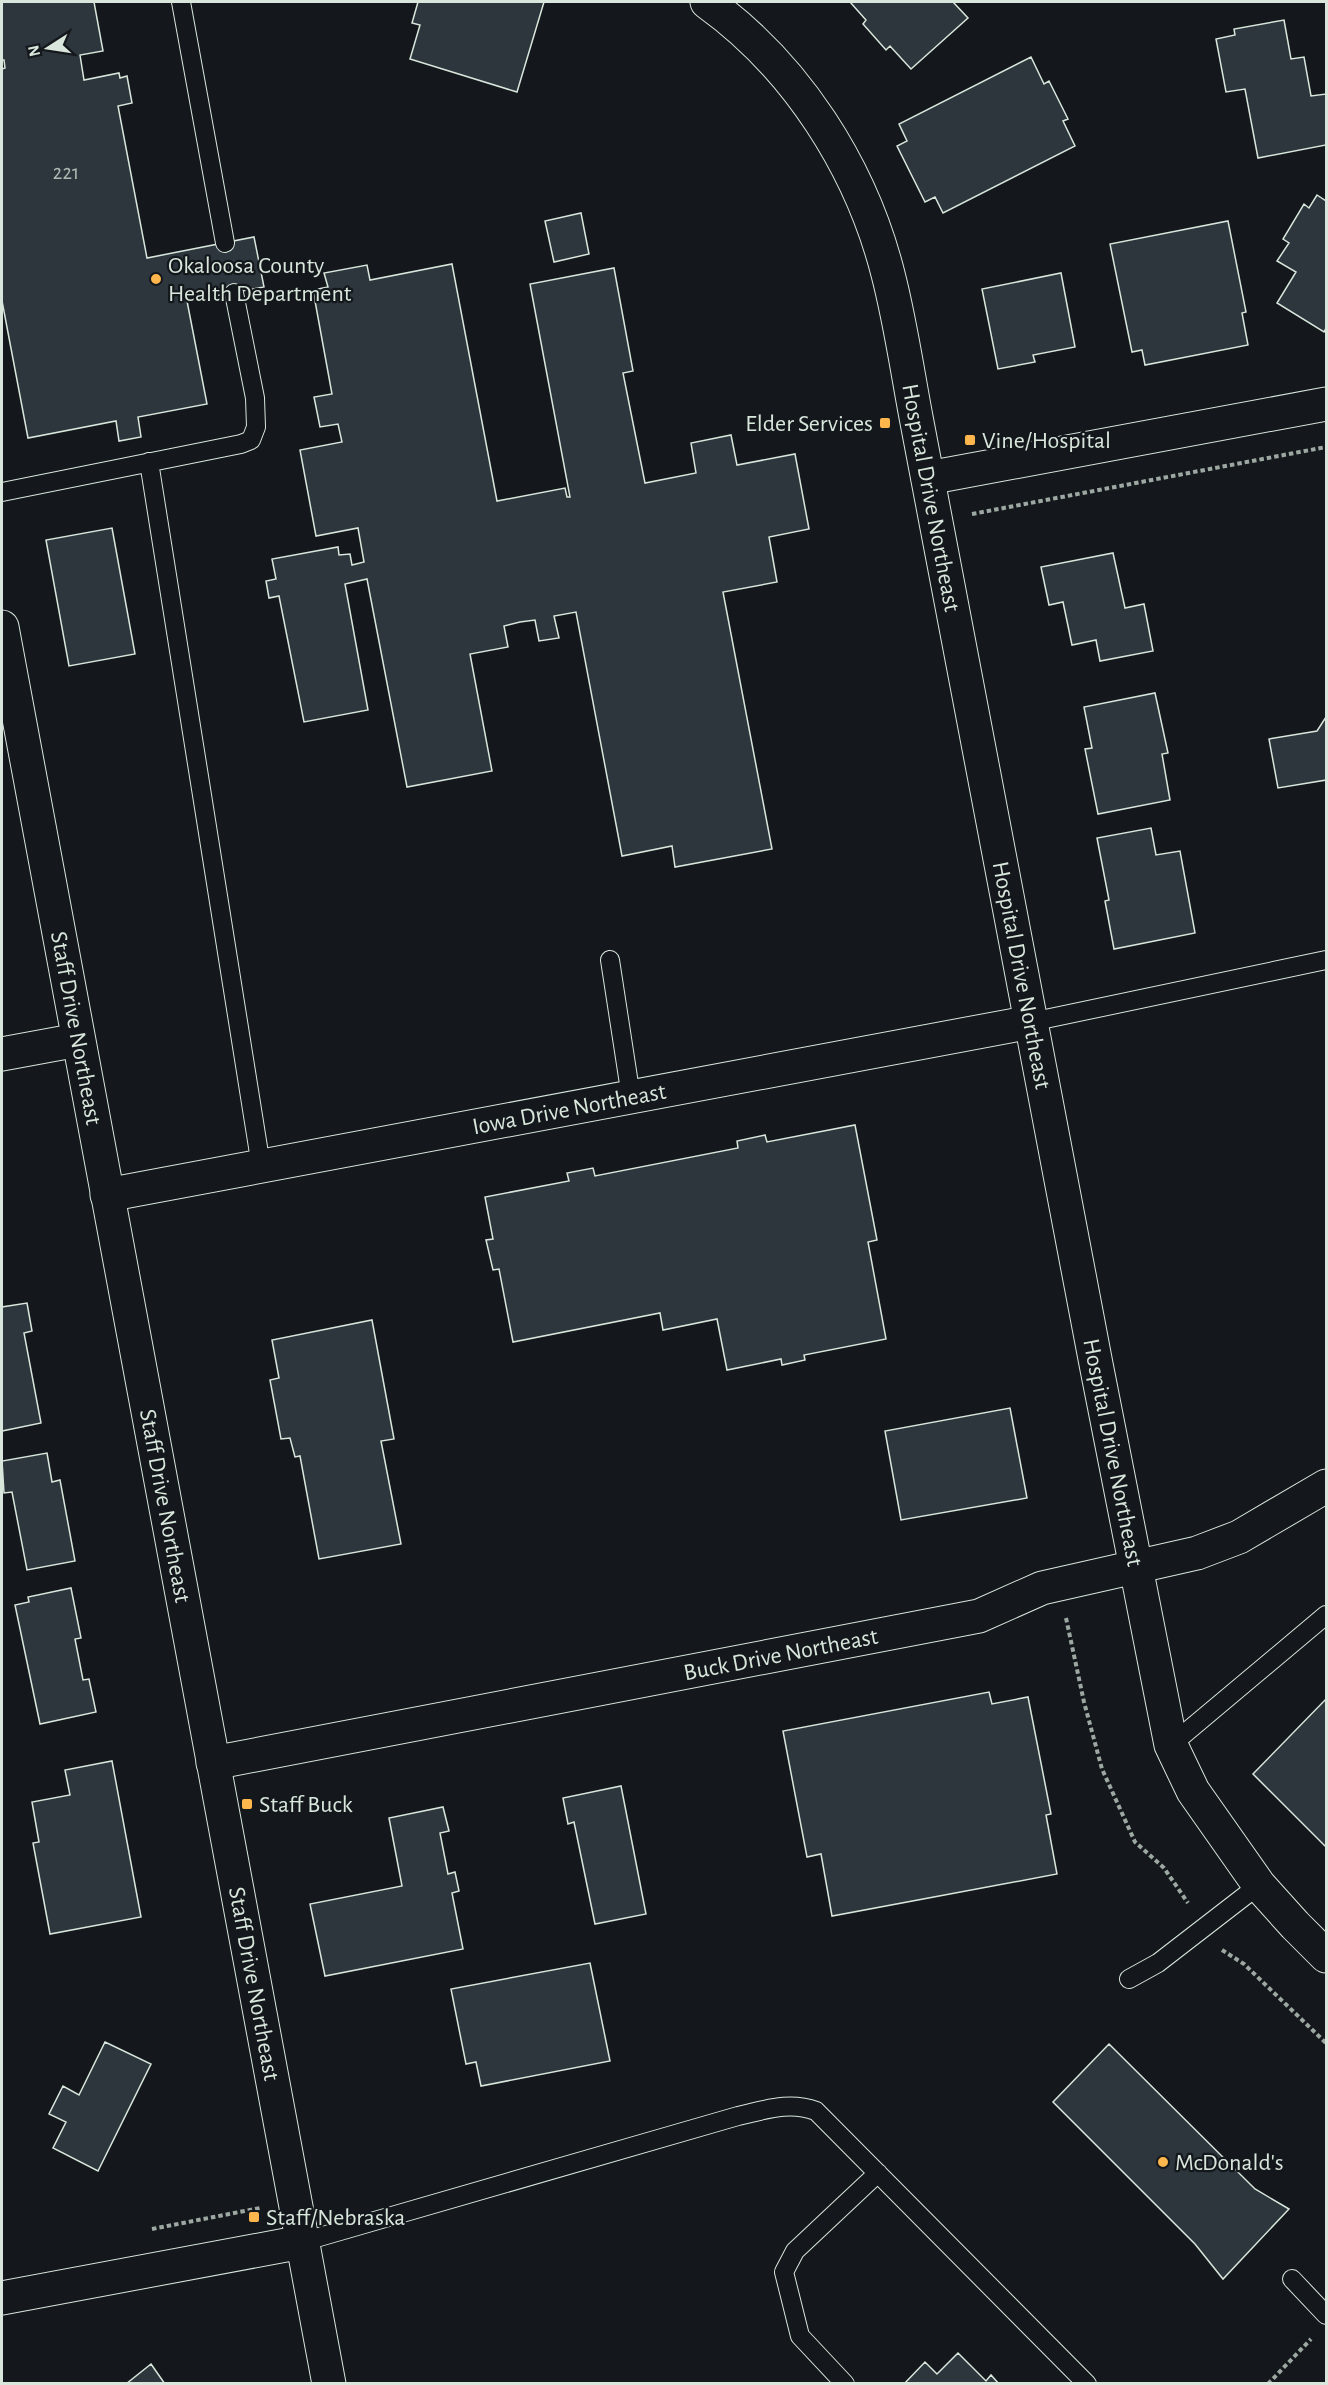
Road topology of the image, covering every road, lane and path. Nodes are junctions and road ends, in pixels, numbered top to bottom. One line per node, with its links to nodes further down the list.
1 (181, 2): 3 (lane)
2 (707, 2): 8 (street, Hospital Drive Northeast)
3 (225, 243)
4 (234, 293): 7 (lane)
5 (1326, 404): 8 (street)
6 (1326, 447): 10 (path)
7 (149, 462): 9 (lane); 18 (lane)
8 (928, 478): 10 (street, Hospital Drive Northeast)
9 (2, 492)
10 (936, 520): 14 (street, Hospital Drive Northeast)
11 (2, 627): 15 (street, Staff Drive Northeast)
12 (610, 960): 17 (lane)
13 (1326, 960): 14 (lane)
14 (1031, 1022): 17 (street, Iowa Drive Northeast); 21 (street, Hospital Drive Northeast)
15 (78, 1040): 16 (street); 19 (street, Staff Drive Northeast)
16 (2, 1054)
17 (631, 1097): 18 (street, Iowa Drive Northeast)
18 (261, 1166): 19 (street, Iowa Drive Northeast)
19 (107, 1195): 25 (street, Staff Drive Northeast)
20 (1326, 1486): 21 (street, Buck Drive Northeast)
21 (1135, 1566): 22 (street, Buck Drive Northeast); 24 (street, Hospital Drive Northeast)
22 (1058, 1584): 25 (street, Buck Drive Northeast); 27 (path)
23 (1326, 1615): 24 (lane)
24 (1171, 1745): 26 (street, Hospital Drive Northeast)
25 (213, 1763): 32 (street, Staff Drive Northeast)
26 (1259, 1885): 27 (lane); 28 (street, Hospital Drive Northeast)
27 (1204, 1927): 29 (lane); 30 (path)
28 (1326, 1956)
29 (1130, 1979)
30 (1326, 2043)
31 (878, 2173): 32 (lane); 38 (lane); 39 (lane)
32 (302, 2242): 34 (street); 37 (street, Staff Drive Northeast)
33 (1292, 2279): 35 (lane)
34 (2, 2298)
35 (1326, 2315)
36 (1312, 2338): 40 (path)
37 (329, 2384)
38 (845, 2384)
39 (1087, 2384)
40 (1268, 2384)

